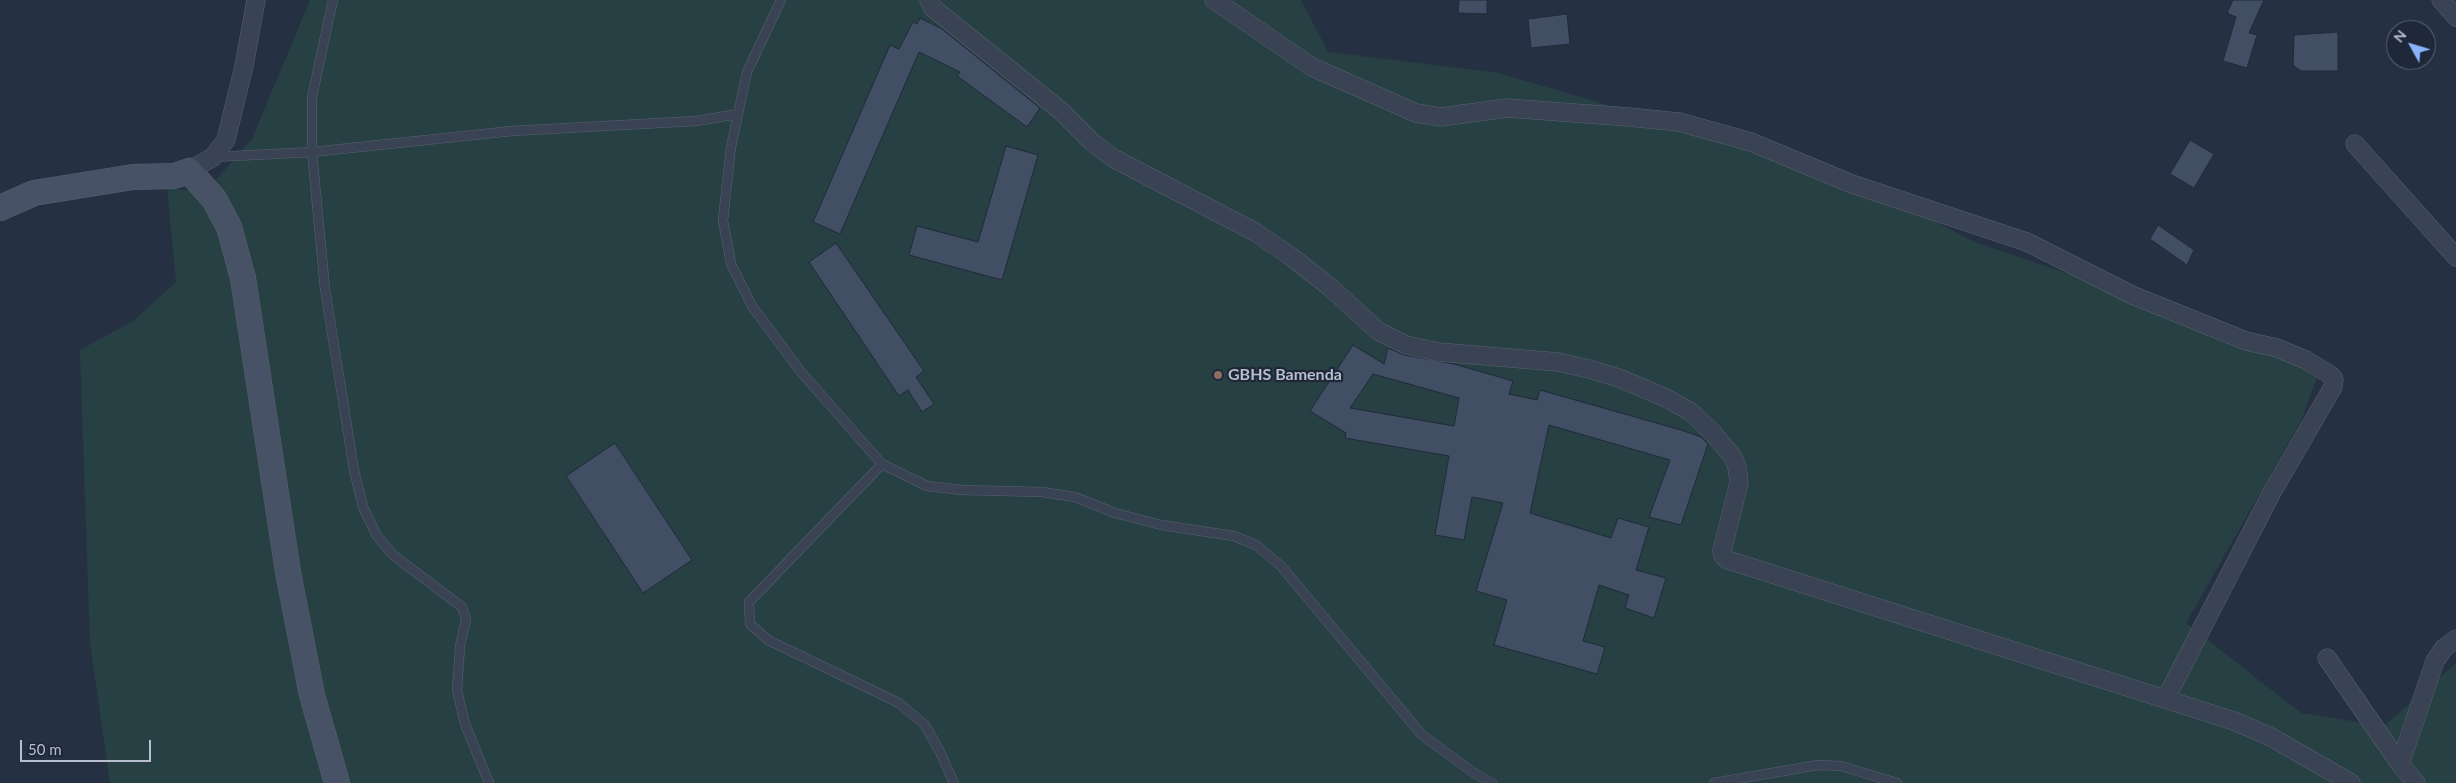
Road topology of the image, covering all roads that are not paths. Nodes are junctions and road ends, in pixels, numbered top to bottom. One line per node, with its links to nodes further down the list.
1 (256, 0): 11 (street)
2 (333, 0): 10 (lane)
3 (780, 0): 8 (lane)
4 (929, 0): 18 (street)
5 (1214, 0): 18 (street)
6 (2441, 0): 7 (street)
7 (2456, 17)
8 (738, 114): 10 (lane); 15 (lane)
9 (2355, 144): 14 (street)
10 (312, 152): 11 (lane); 21 (lane)
11 (213, 157): 12 (street)
12 (189, 171): 13 (street); 20 (street)
13 (0, 208)
14 (2456, 257)
15 (882, 464): 22 (lane); 23 (lane)
16 (2456, 639): 19 (street)
17 (2327, 658): 19 (street)
18 (2166, 698): 26 (street)
19 (2400, 764): 27 (street)
20 (337, 783)
21 (489, 783)
22 (954, 783)
23 (1492, 783)
24 (1714, 783): 25 (lane)
25 (1897, 783)
26 (2352, 783)
27 (2416, 783)

